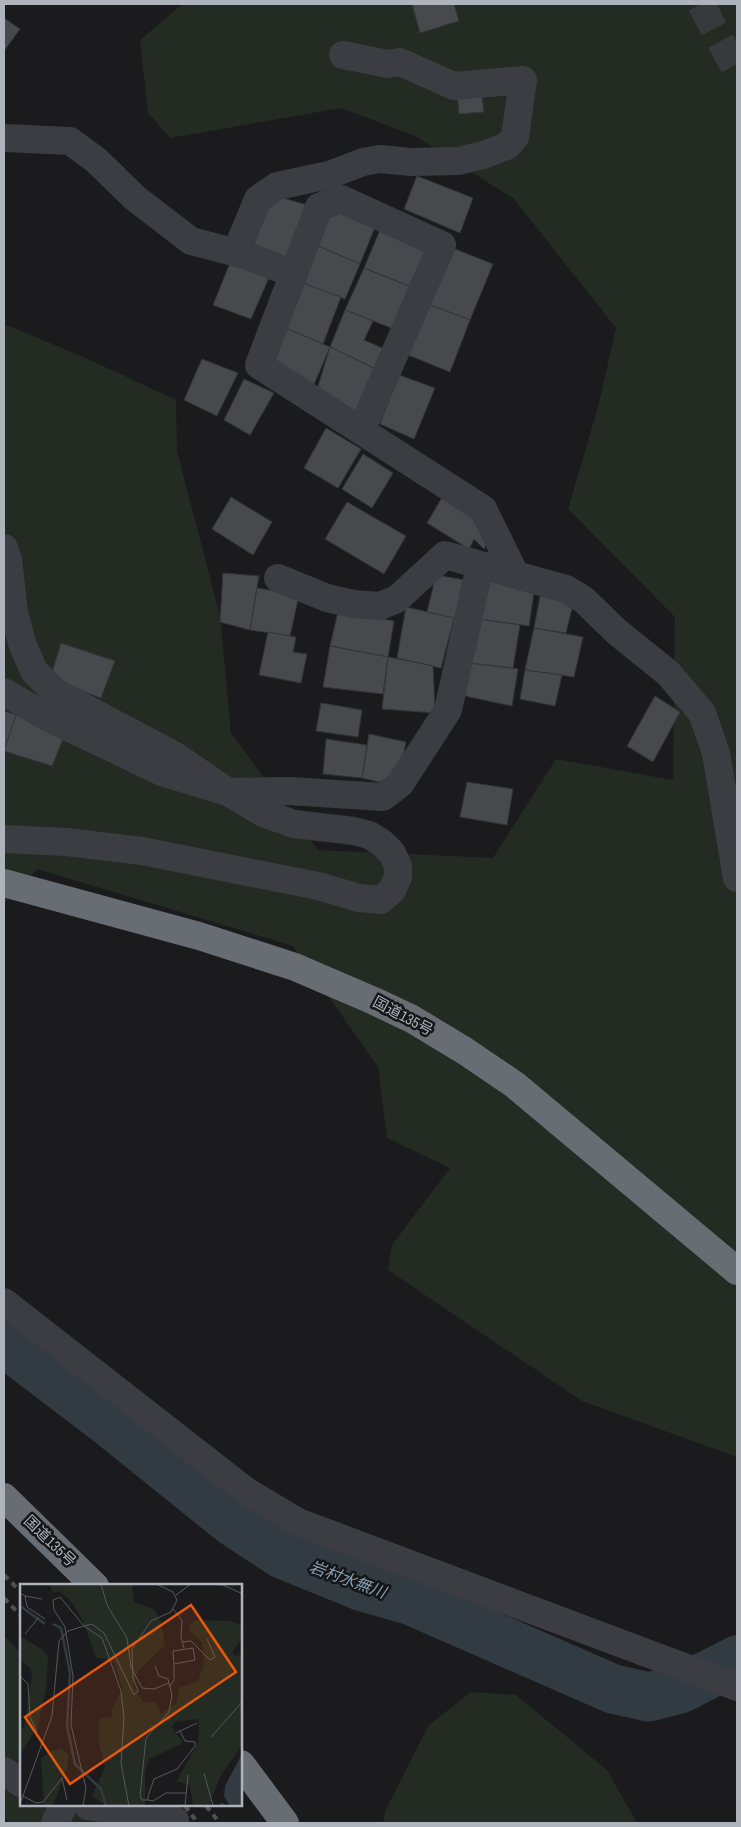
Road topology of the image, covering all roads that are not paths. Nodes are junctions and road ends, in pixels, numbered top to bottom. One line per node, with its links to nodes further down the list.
1 (343, 55): 3 (street)
2 (4, 138): 3 (street)
3 (236, 252): 4 (street)
4 (294, 274): 5 (street); 5 (street)
5 (361, 432): 8 (street)
6 (4, 548): 11 (street)
7 (480, 566): 8 (street); 9 (street); 11 (street)
8 (515, 574): 13 (street)
9 (278, 578)
10 (4, 692): 11 (street)
11 (228, 792): 12 (street)
12 (4, 840)
13 (737, 878)
14 (4, 883): 15 (highway, 国道135号)
15 (737, 1271)
16 (4, 1302): 19 (street)
17 (4, 1497): 18 (highway, 国道135号)
18 (94, 1584)
19 (736, 1686)
20 (242, 1765): 27 (highway)
21 (4, 1771): 22 (street)
22 (20, 1782)
23 (63, 1807): 26 (street)
24 (94, 1807): 25 (street)
25 (176, 1820)
26 (55, 1823)
27 (285, 1823)

